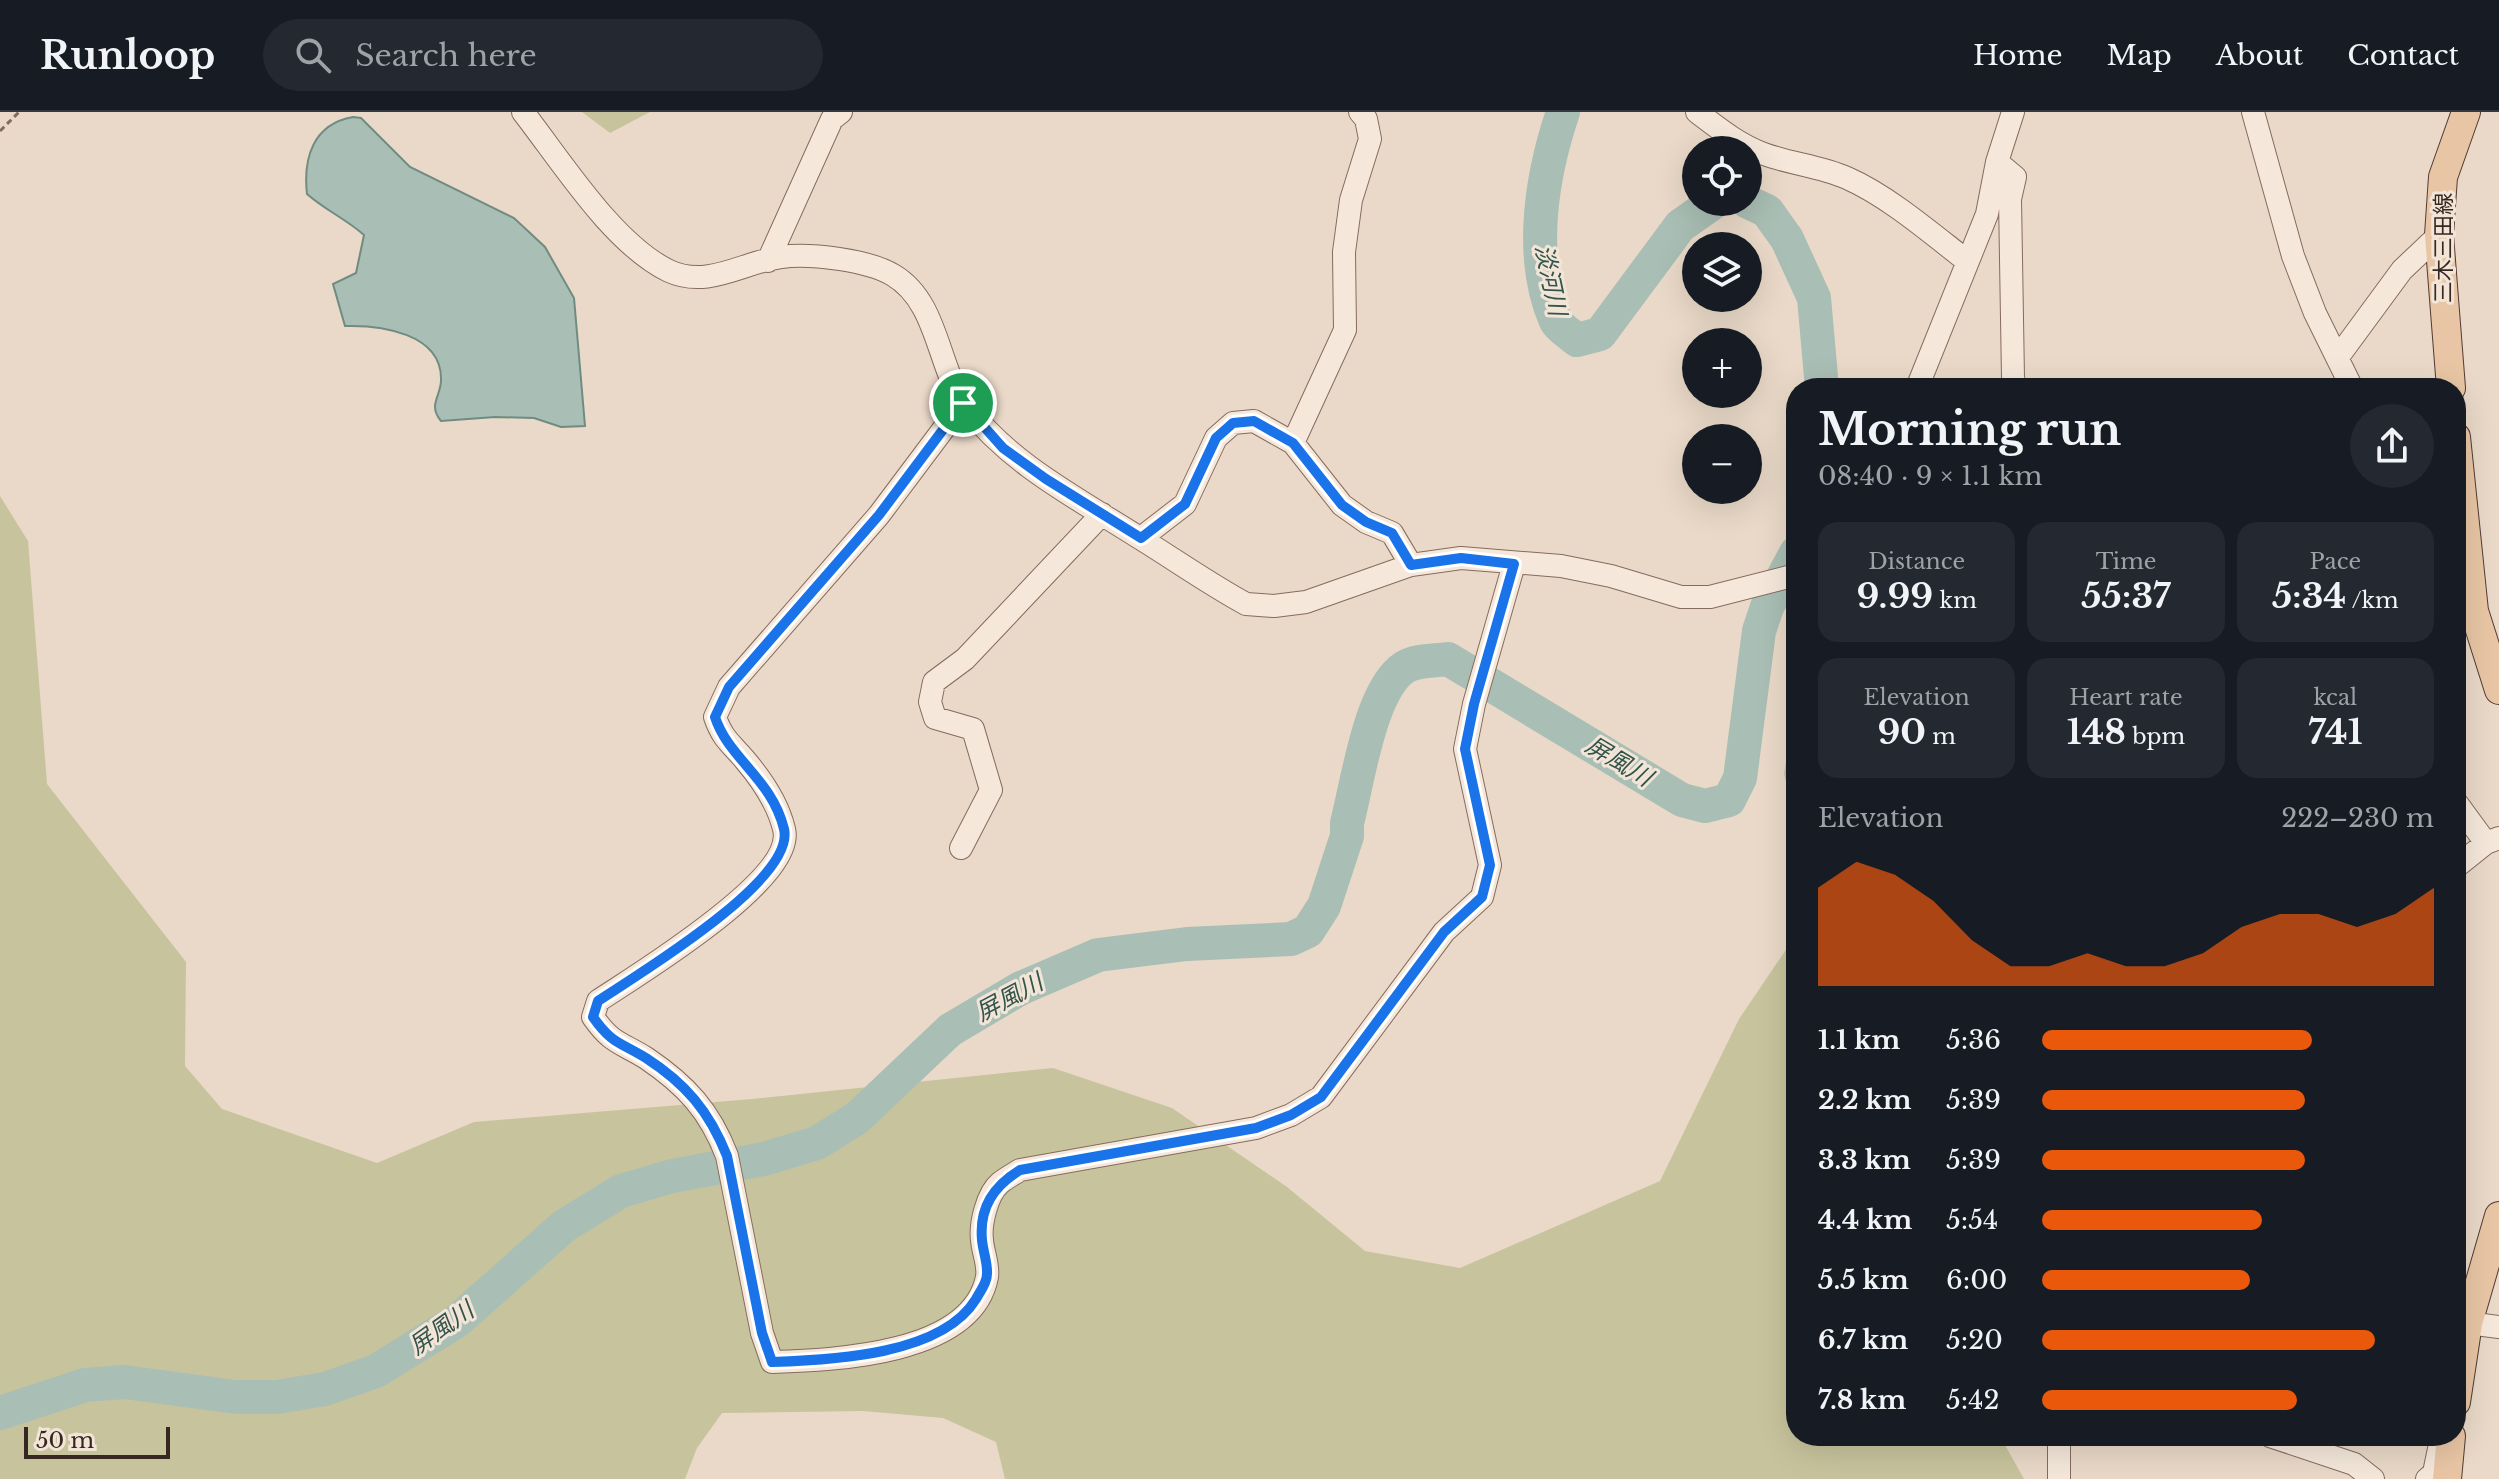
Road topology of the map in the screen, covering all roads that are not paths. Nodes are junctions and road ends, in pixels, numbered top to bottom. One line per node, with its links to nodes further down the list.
1 (523, 112): 10 (street)
2 (841, 112): 10 (street)
3 (1360, 112): 18 (street)
4 (1697, 112): 11 (street)
5 (2013, 112): 8 (street)
6 (2253, 112): 12 (street)
7 (2466, 112): 9 (main road, 三木三田線)
8 (1997, 162): 11 (street); 14 (street)
9 (2439, 235): 12 (street); 16 (main road, 三木三田線)
10 (768, 261): 17 (street)
11 (1967, 261): 13 (street)
12 (2338, 357): 15 (street)
13 (1921, 378)
14 (2013, 378)
15 (2347, 378)
16 (2450, 378)
17 (963, 403): 19 (street); 21 (street)
18 (1293, 443): 20 (street); 22 (street)
19 (1102, 514): 20 (street); 28 (street)
20 (1141, 538): 22 (street)
21 (1514, 564): 22 (street); 23 (street)
22 (1411, 565)
23 (1786, 578)
24 (2466, 578): 25 (main road)
25 (2499, 690)
26 (2466, 813): 27 (street)
27 (2493, 841): 29 (street)
28 (961, 848)
29 (2466, 860)
30 (2499, 1216): 31 (main road)
31 (2468, 1323): 32 (street); 33 (main road)
32 (2499, 1327)
33 (2466, 1336)
34 (2059, 1446): 38 (street)
35 (2300, 1446): 39 (street)
36 (2440, 1446): 40 (street)
37 (2450, 1446): 41 (main road)
38 (2059, 1479)
39 (2373, 1479)
40 (2427, 1479)
41 (2447, 1479)

